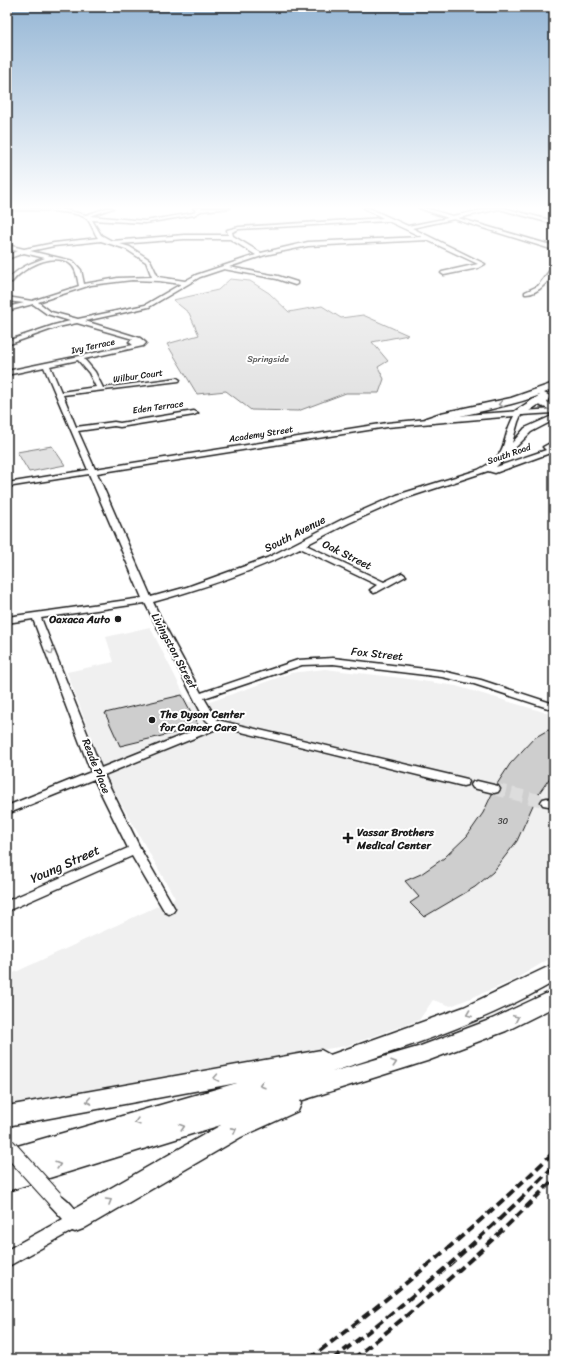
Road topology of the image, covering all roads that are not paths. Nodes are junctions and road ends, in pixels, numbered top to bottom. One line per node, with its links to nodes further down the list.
1 (20, 272): 10 (street)
2 (78, 272): 13 (street)
3 (152, 272): 9 (street)
4 (212, 272): 11 (street)
5 (242, 272): 12 (street)
6 (451, 272): 8 (street)
7 (551, 272): 14 (street)
8 (444, 273)
9 (155, 278): 11 (street); 13 (street)
10 (10, 281)
11 (186, 283): 18 (street)
12 (295, 283)
13 (82, 287): 16 (street)
14 (527, 293)
15 (7, 299): 16 (street)
16 (33, 303): 17 (street); 18 (street)
17 (7, 309)
18 (76, 321): 19 (street); 20 (street)
19 (138, 339)
20 (7, 343)
21 (143, 345): 22 (street, Ivy Terrace)
22 (80, 358): 23 (street, Ivy Terrace); 26 (street)
23 (46, 365): 24 (street, Ivy Terrace); 28 (street, Livingston Street)
24 (7, 373)
25 (176, 378): 26 (street, Wilbur Court)
26 (100, 389): 28 (street, Wilbur Court)
27 (551, 390): 29 (highway); 30 (highway); 32 (highway, one-way to 32)
28 (58, 394): 34 (street, Livingston Street)
29 (554, 410): 30 (street)
30 (519, 413): 32 (street, Academy Street); 37 (street)
31 (554, 417): 37 (street, South Avenue)
32 (430, 420): 38 (street, Academy Street)
33 (114, 424): 33 (street, Eden Terrace); 34 (street, Eden Terrace)
34 (74, 429): 38 (street, Livingston Street)
35 (554, 443): 36 (street, South Road)
36 (552, 452): 39 (street, South Road)
37 (504, 457): 39 (street, South Avenue)
38 (92, 471): 40 (street, Academy Street); 45 (street, Livingston Street)
39 (474, 474): 41 (street, South Avenue)
40 (7, 485)
41 (300, 544): 43 (street, Oak Street); 45 (street, South Avenue)
42 (402, 576): 43 (street)
43 (384, 585): 44 (street)
44 (374, 590)
45 (149, 600): 46 (street, South Avenue); 48 (street, Livingston Street)
46 (36, 616): 47 (street, South Avenue); 51 (street, Reade Place, one-way to 51)
47 (7, 620)
48 (198, 697): 49 (street, Fox Street); 50 (street, Livingston Street)
49 (554, 707)
50 (220, 724): 51 (street); 52 (street, Livingston Street)
51 (98, 773): 55 (street); 56 (street, Reade Place)
52 (463, 782)
53 (476, 785): 54 (street)
54 (494, 789)
55 (7, 810)
56 (135, 850): 57 (street, Young Street); 58 (street, Reade Place)
57 (7, 906)
58 (169, 909)
59 (554, 972): 61 (highway, one-way to 61)
60 (554, 998): 62 (highway, one-way to 60)
61 (392, 1042): 63 (highway, one-way to 63); 65 (highway, one-way to 65)
62 (357, 1075): 66 (highway, one-way to 62); 67 (highway, one-way to 62)
63 (7, 1116)
64 (7, 1146): 67 (street, bridge)
65 (7, 1160)
66 (7, 1180)
67 (75, 1221): 68 (street)
68 (7, 1259)

